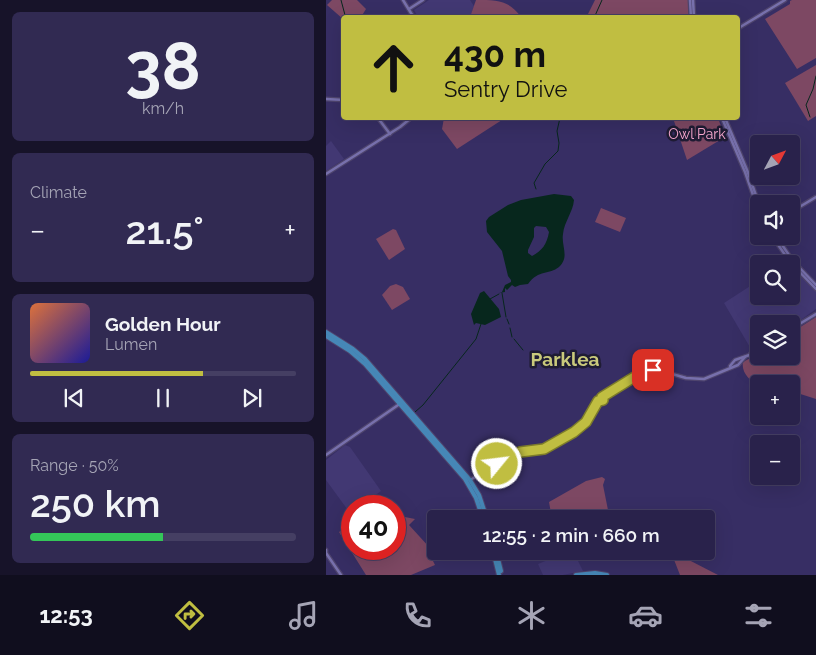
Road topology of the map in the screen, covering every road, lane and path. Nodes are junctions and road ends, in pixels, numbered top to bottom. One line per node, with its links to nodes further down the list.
1 (403, 0): 5 (street)
2 (423, 0): 5 (street)
3 (691, 0): 7 (street)
4 (786, 0): 8 (street)
5 (409, 9): 6 (street)
6 (412, 15)
7 (692, 15)
8 (740, 27)
9 (326, 99): 10 (street)
10 (341, 100)
11 (380, 120): 15 (street)
12 (408, 120): 15 (street)
13 (724, 120): 18 (street)
14 (724, 120): 17 (street)
15 (390, 134): 16 (street)
16 (326, 174)
17 (753, 195)
18 (757, 195)
19 (816, 197): 20 (street)
20 (800, 207)
21 (780, 245): 24 (street)
22 (781, 245): 23 (street)
23 (816, 285)
24 (816, 289)
25 (816, 314): 26 (street)
26 (800, 324)
27 (326, 334): 31 (main road)
28 (750, 354): 29 (street)
29 (656, 371): 30 (street); 30 (street)
30 (644, 373): 33 (street)
31 (401, 403): 32 (street); 33 (main road)
32 (326, 455)
33 (468, 481): 34 (main road)
34 (481, 510)
35 (326, 552): 38 (street)
36 (497, 560): 39 (main road)
37 (497, 560): 39 (main road)
38 (341, 575)
39 (502, 575)
40 (576, 575): 41 (main road)
41 (607, 575)

